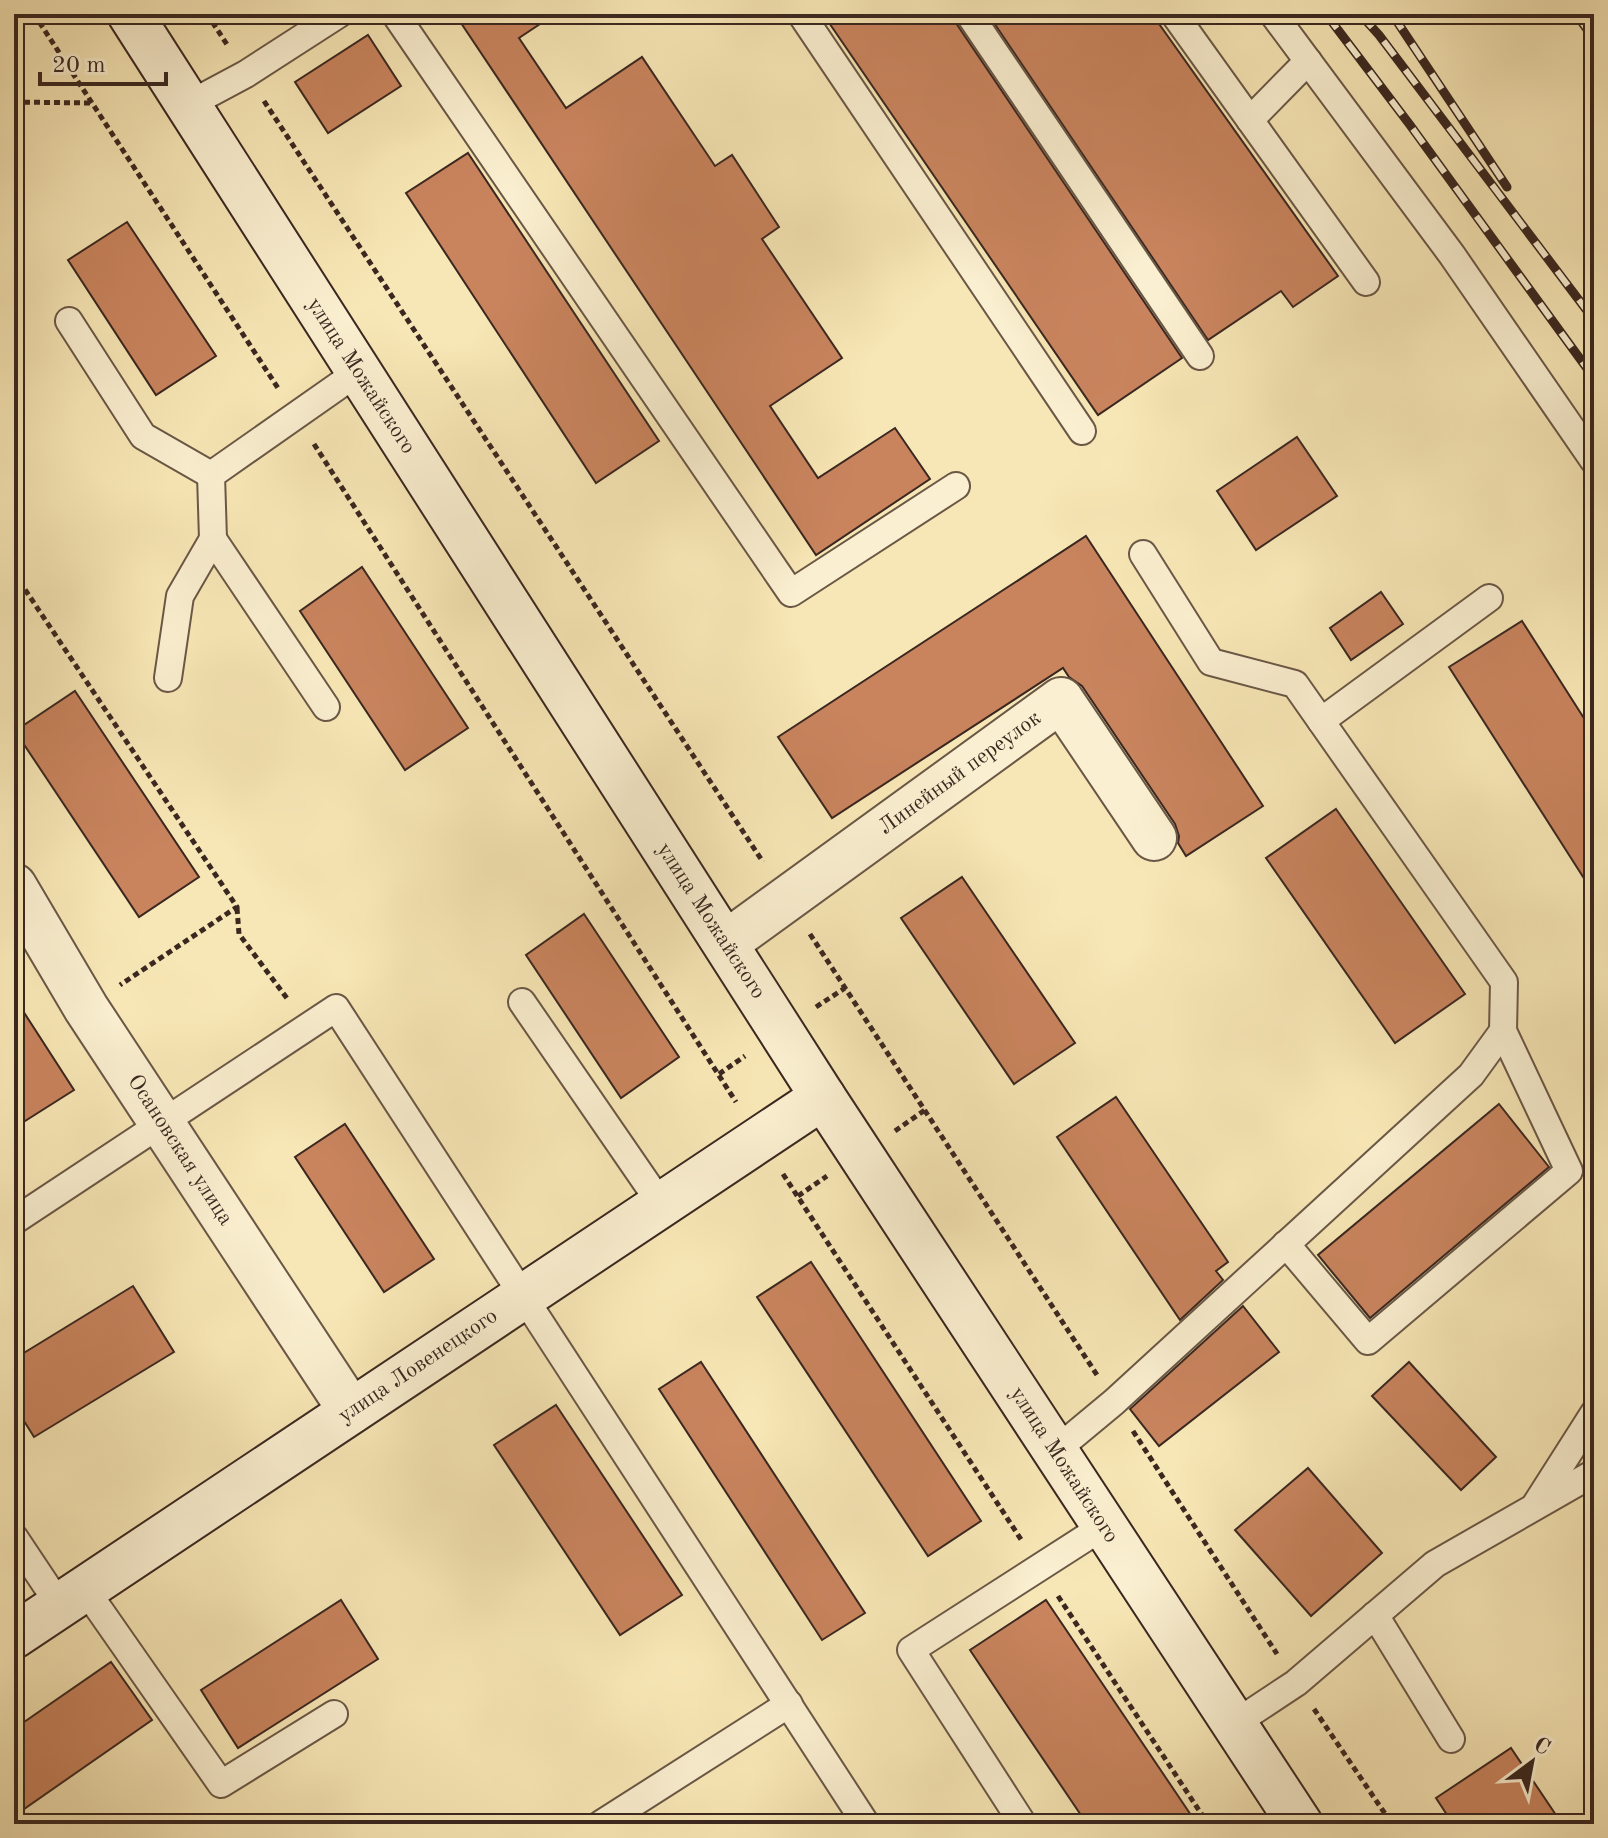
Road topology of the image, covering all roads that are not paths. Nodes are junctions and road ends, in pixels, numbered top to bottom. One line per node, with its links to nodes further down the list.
1 (130, 14): 9 (main road, улица Можайского)
2 (339, 14): 9 (lane)
3 (395, 14): 18 (lane)
4 (801, 14): 15 (lane)
5 (969, 14): 13 (lane)
6 (1174, 14): 10 (lane)
7 (1273, 14): 8 (lane)
8 (1308, 61): 10 (lane); 16 (lane)
9 (188, 105): 14 (main road, улица Можайского)
10 (1250, 120): 11 (lane)
11 (1366, 282)
12 (69, 321): 17 (lane)
13 (1200, 356)
14 (358, 372): 17 (lane); 27 (main road, улица Можайского)
15 (1082, 431)
16 (1594, 461)
17 (211, 475): 19 (lane)
18 (956, 486)
19 (213, 539): 22 (lane); 23 (lane)
20 (1143, 554): 24 (lane)
21 (1489, 598): 24 (lane)
22 (168, 678)
23 (326, 707)
24 (1321, 721): 29 (lane)
25 (1154, 838): 27 (main road, Линейный переулок)
26 (14, 886): 31 (main road, Осановская улица)
27 (726, 943): 30 (main road, улица Можайского)
28 (522, 1002): 32 (lane)
29 (1503, 1031): 34 (lane); 34 (lane)
30 (823, 1097): 32 (main road, улица Ловенецкого); 38 (main road, улица Можайского)
31 (163, 1124): 33 (lane); 35 (lane); 36 (main road, Осановская улица)
32 (661, 1204): 35 (main road, улица Ловенецкого)
33 (14, 1221)
34 (1286, 1244): 38 (lane)
35 (524, 1296): 36 (main road, улица Ловенецкого); 46 (lane)
36 (351, 1411): 43 (main road, улица Ловенецкого)
37 (1594, 1413): 40 (lane)
38 (1055, 1451): 41 (main road, улица Можайского)
39 (1594, 1473): 40 (lane)
40 (1534, 1507): 44 (lane)
41 (1104, 1526): 48 (main road, улица Можайского); 52 (lane)
42 (14, 1537): 43 (lane)
43 (72, 1597): 45 (main road, улица Ловенецкого); 47 (lane)
44 (1375, 1615): 48 (lane); 49 (lane)
45 (14, 1636)
46 (789, 1704): 50 (lane); 51 (lane)
47 (334, 1714)
48 (1234, 1724): 53 (main road, улица Можайского)
49 (1451, 1739)
50 (601, 1824)
51 (866, 1824)
52 (1023, 1824)
53 (1300, 1824)

